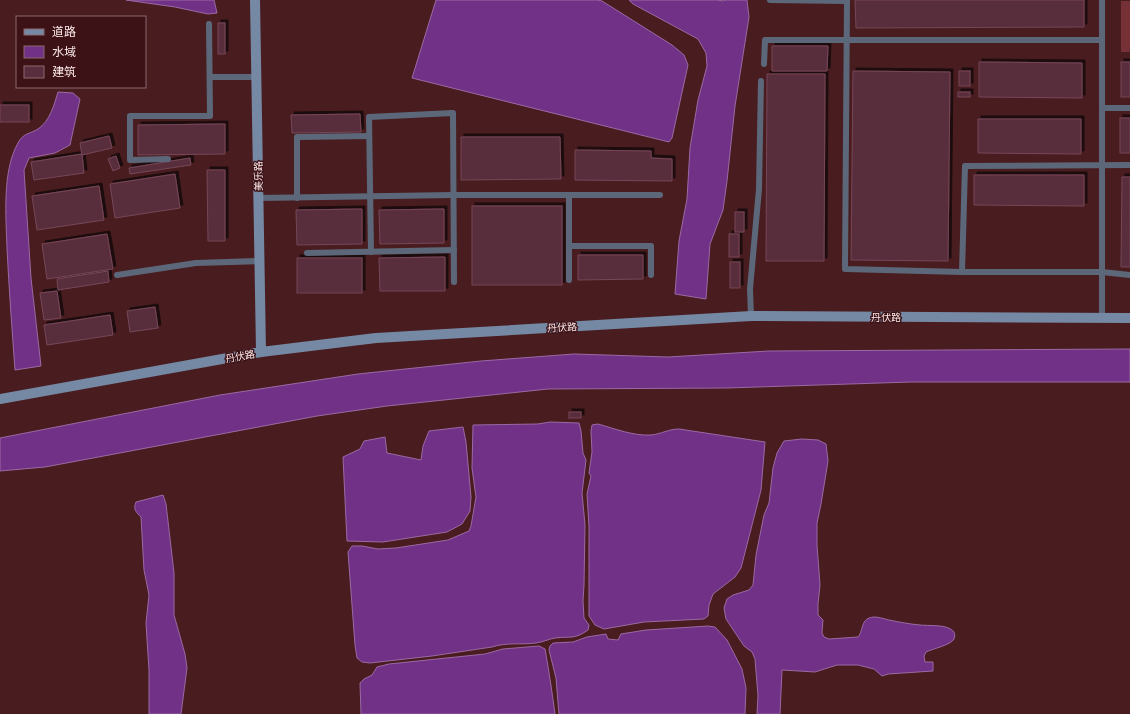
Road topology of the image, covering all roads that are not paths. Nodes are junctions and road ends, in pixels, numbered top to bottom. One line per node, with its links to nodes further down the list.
1 (255, 0): 10 (main road, 美乐路)
2 (770, 0): 3 (lane)
3 (847, 0): 6 (lane)
4 (1102, 0): 7 (lane)
5 (209, 24): 9 (lane)
6 (847, 40): 7 (lane); 8 (lane); 29 (lane)
7 (1102, 40): 12 (lane)
8 (764, 64)
9 (210, 77): 10 (lane); 15 (lane)
10 (257, 77): 22 (main road, 美乐路)
11 (761, 81): 36 (lane)
12 (1102, 108): 13 (lane); 16 (lane)
13 (1130, 108)
14 (369, 136): 18 (lane); 21 (lane); 23 (lane)
15 (168, 159)
16 (1102, 165): 17 (lane); 29 (lane); 30 (lane)
17 (1130, 165)
18 (453, 195): 19 (lane); 21 (lane); 25 (lane)
19 (569, 195): 20 (lane); 24 (lane)
20 (660, 195)
21 (370, 196): 23 (lane); 26 (lane)
22 (259, 198): 23 (lane); 28 (main road, 美乐路)
23 (297, 198)
24 (569, 246): 32 (lane); 34 (lane)
25 (454, 250): 26 (lane); 35 (lane)
26 (371, 252): 27 (lane)
27 (307, 253)
28 (260, 261): 31 (lane); 39 (main road, 美乐路)
29 (962, 272): 30 (lane)
30 (1102, 272): 33 (lane); 37 (lane)
31 (117, 275)
32 (651, 275)
33 (1130, 275)
34 (569, 280)
35 (454, 282)
36 (751, 316): 37 (main road, 丹伏路); 39 (main road, 丹伏路)
37 (1102, 318): 38 (main road, 丹伏路)
38 (1130, 318)
39 (261, 352): 40 (main road, 丹伏路)
40 (0, 399)

